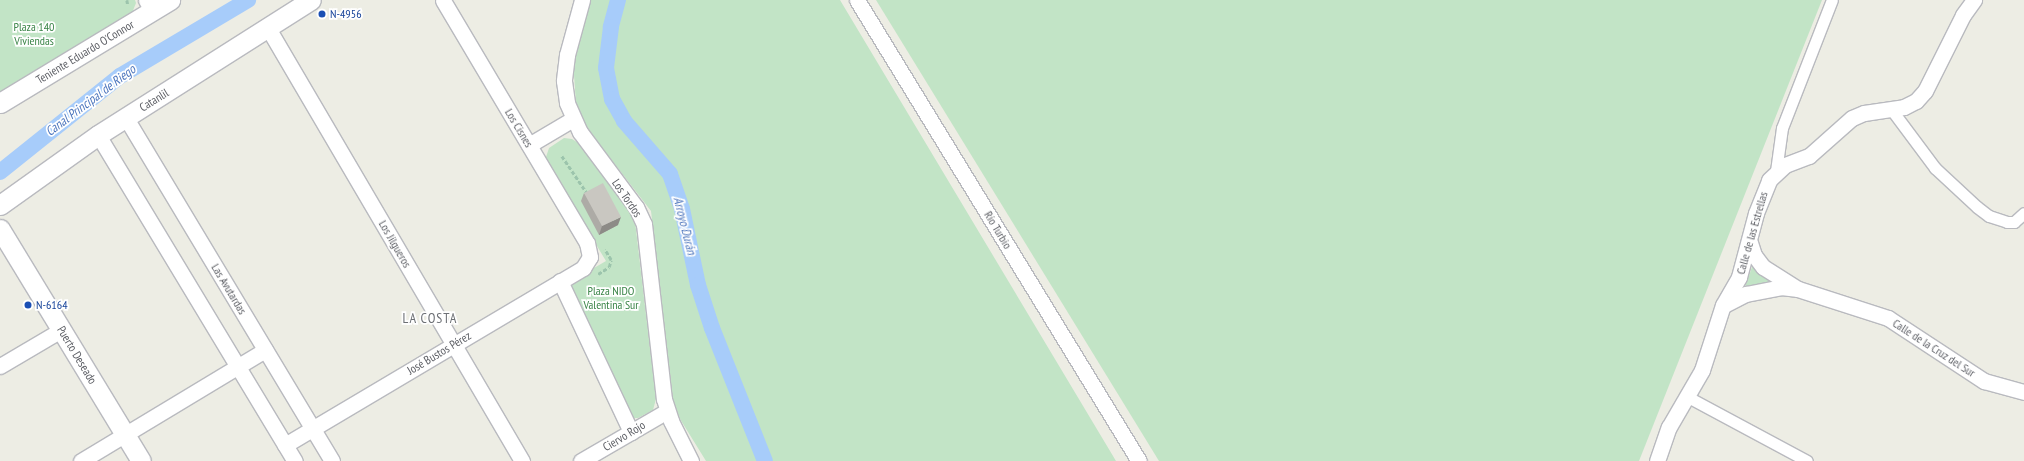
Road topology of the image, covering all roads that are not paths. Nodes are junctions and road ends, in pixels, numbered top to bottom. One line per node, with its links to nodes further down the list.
1 (170, 0): 8 (street, Teniente Eduardo O'Connor)
2 (312, 0): 9 (street, Catanlil)
3 (443, 0): 15 (street, Los Cisnes)
4 (582, 0): 13 (street, Los Tordos)
5 (857, 0): 45 (street, Río Turbio)
6 (1832, 0): 16 (street)
7 (1974, 0): 11 (street)
8 (149, 5): 10 (street, Teniente Eduardo O'Connor)
9 (268, 28): 12 (street, Catanlil); 26 (street, Los Jilgueros)
10 (0, 103)
11 (1891, 109): 16 (street); 18 (street)
12 (126, 118): 14 (street, Catanlil); 27 (street, Las Avutardas)
13 (573, 119): 15 (street); 32 (street, Los Tordos)
14 (98, 135): 17 (street, Catanlil); 29 (street)
15 (529, 145): 21 (street, Los Cisnes)
16 (1776, 171): 20 (street, Calle de las Estrellas)
17 (0, 204)
18 (2024, 213)
19 (0, 229): 25 (street, Puerto Deseado)
20 (1750, 243): 23 (street, Calle de la Cruz del Sur); 24 (street, Calle de las Estrellas)
21 (590, 257): 22 (street, José Bustos Pérez)
22 (560, 281): 26 (street, José Bustos Pérez); 34 (street)
23 (1798, 289): 24 (street, Calle de la Cruz del Sur); 30 (street, Calle de la Cruz del Sur)
24 (1723, 305): 31 (street, Calle de las Estrellas)
25 (61, 330): 28 (street); 35 (street, Puerto Deseado)
26 (454, 344): 33 (street, José Bustos Pérez); 42 (street, Los Jilgueros)
27 (265, 350): 29 (street); 33 (street, Las Avutardas)
28 (0, 366)
29 (238, 366): 35 (street); 36 (street)
30 (2024, 392)
31 (1686, 396): 37 (street, Calle de las Estrellas); 46 (street)
32 (666, 411): 34 (street, Ciervo Rojo); 44 (street)
33 (312, 428): 36 (street, José Bustos Pérez); 41 (street, Las Avutardas)
34 (631, 432): 43 (street, Ciervo Rojo)
35 (125, 434): 38 (street); 39 (street, Puerto Deseado)
36 (285, 445): 40 (street)
37 (1659, 459)
38 (81, 461)
39 (141, 461)
40 (295, 461)
41 (332, 461)
42 (522, 461)
43 (581, 461)
44 (691, 461)
45 (1139, 461)
46 (1807, 461)

